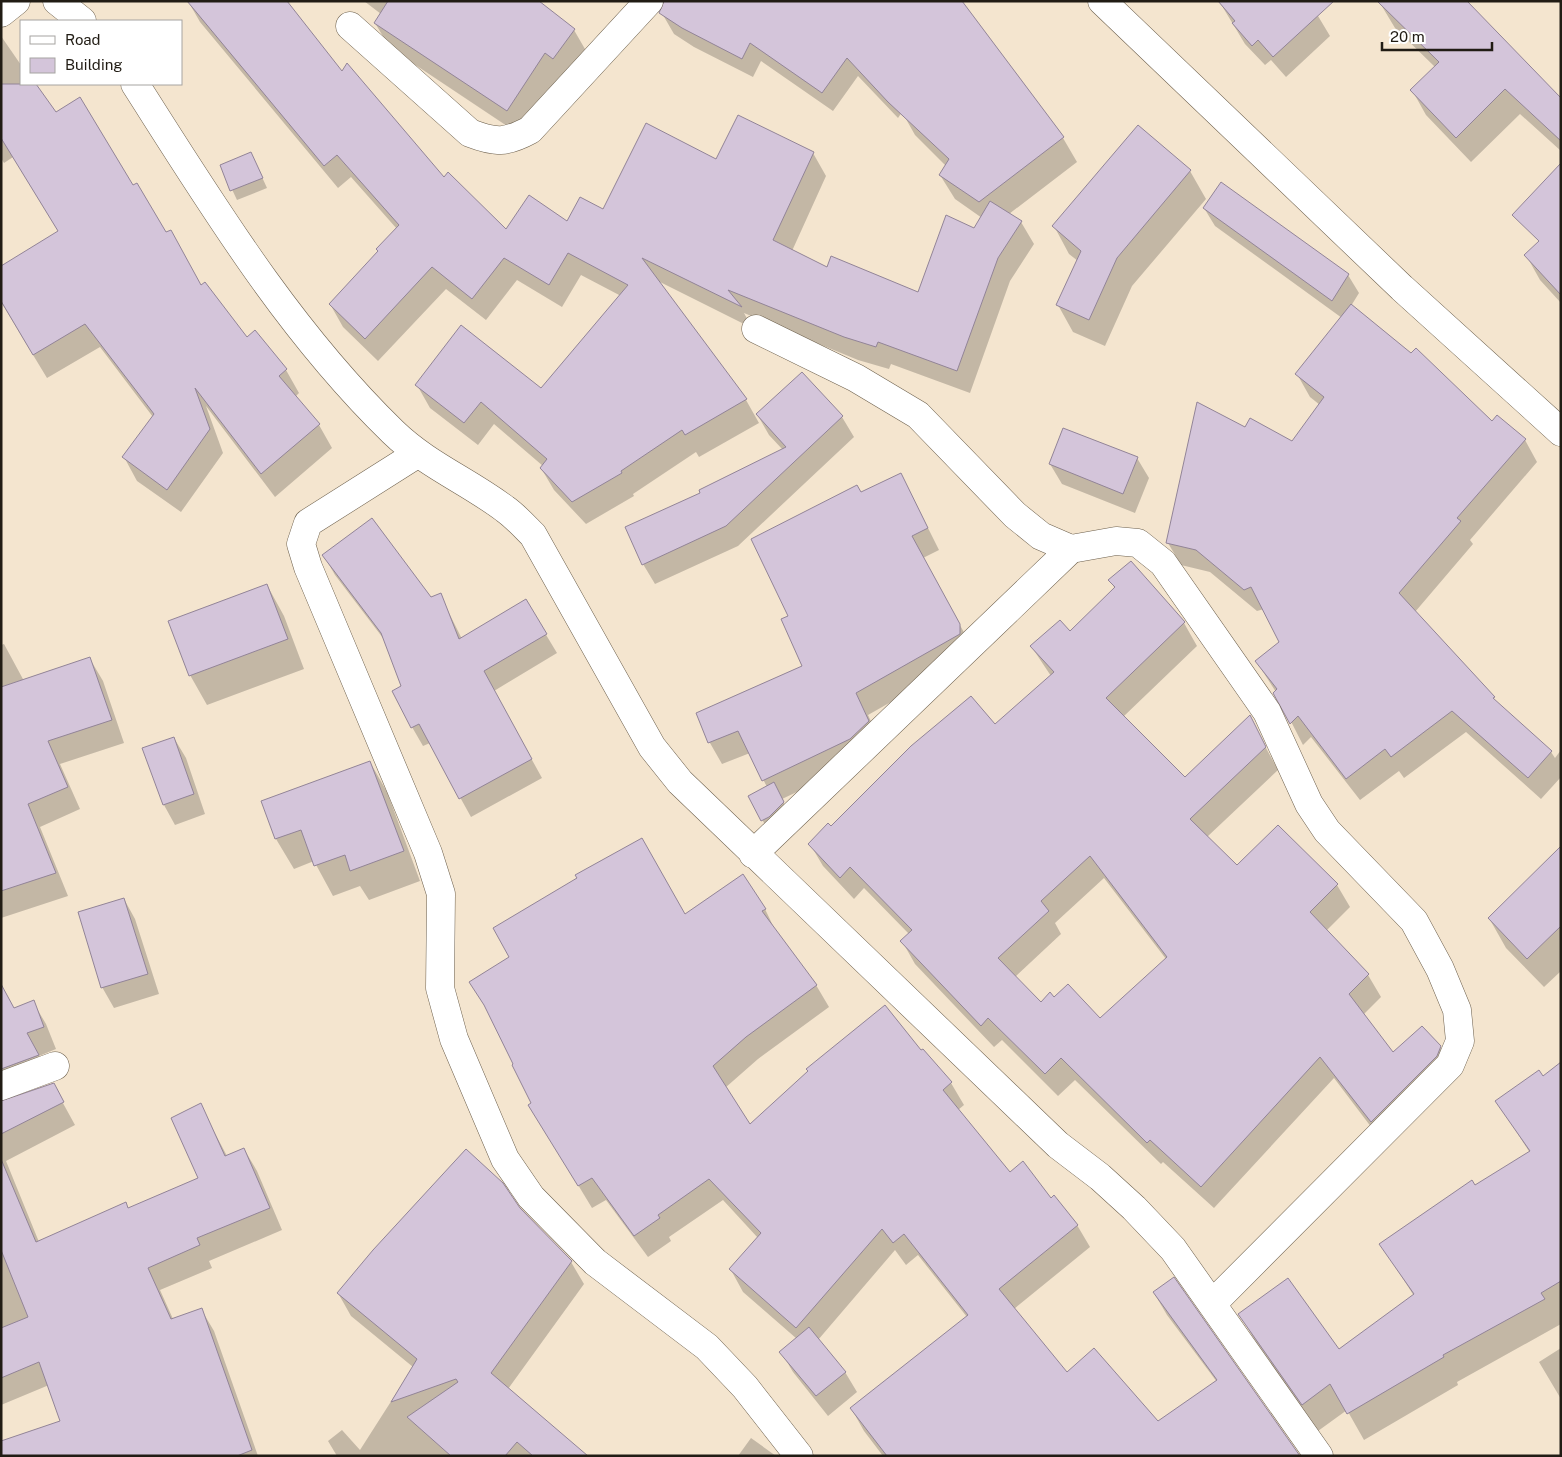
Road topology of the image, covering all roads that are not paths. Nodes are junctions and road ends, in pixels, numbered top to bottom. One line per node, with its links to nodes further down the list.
1 (16, 1): 5 (street)
2 (56, 1): 6 (street)
3 (649, 1): 7 (street)
4 (1102, 1): 10 (street)
5 (1, 14)
6 (81, 20)
7 (350, 26)
8 (136, 85): 11 (street)
9 (756, 329): 12 (street)
10 (1561, 432)
11 (417, 454): 13 (street); 17 (street)
12 (1071, 549): 13 (street); 16 (street)
13 (753, 854): 16 (street)
14 (55, 1066): 15 (street)
15 (1, 1086)
16 (1212, 1304): 18 (street)
17 (799, 1456)
18 (1319, 1456)

